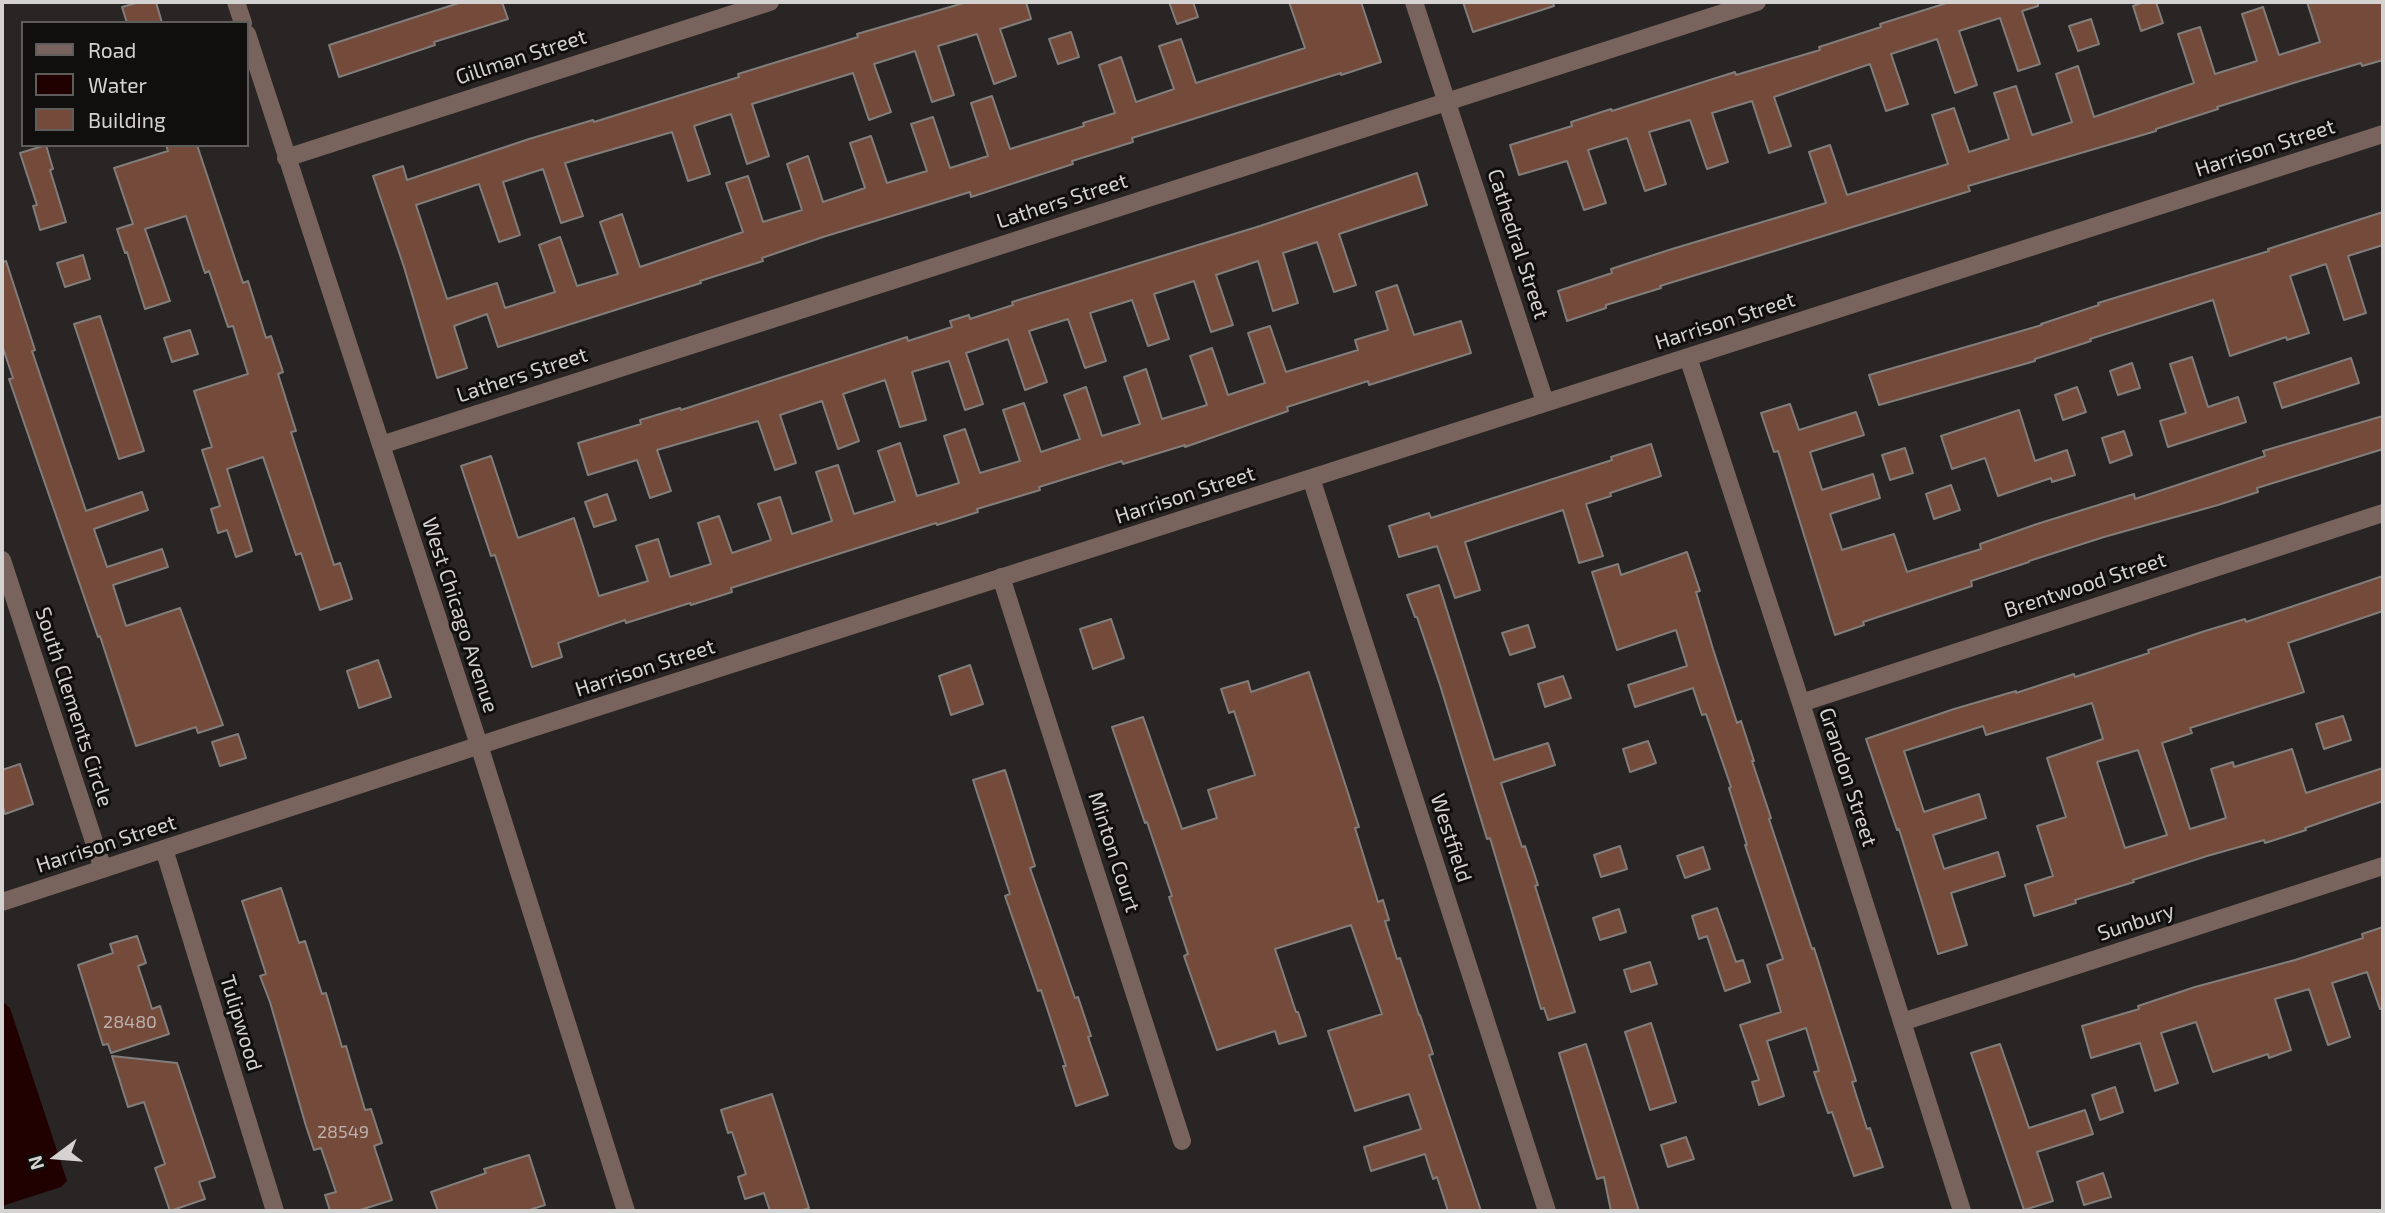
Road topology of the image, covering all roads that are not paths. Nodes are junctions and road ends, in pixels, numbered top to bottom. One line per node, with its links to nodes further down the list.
1 (236, 2): 5 (street)
2 (770, 2): 9 (street, Gillman Street)
3 (1414, 2): 7 (street, Cathedral Street)
4 (1757, 2): 7 (street, Lathers Street)
5 (242, 21)
6 (248, 37): 9 (street, West Chicago Avenue)
7 (1446, 101): 11 (street, Cathedral Street); 12 (street, Lathers Street)
8 (2383, 134): 10 (street, Harrison Street)
9 (286, 158): 12 (street, West Chicago Avenue)
10 (1688, 357): 11 (street, Harrison Street); 17 (street, Grandon Street)
11 (1545, 402): 13 (street, Harrison Street)
12 (381, 445): 18 (street, West Chicago Avenue)
13 (1311, 478): 16 (street, Harrison Street); 27 (street, Westfield)
14 (2383, 513): 17 (street, Brentwood Street)
15 (2, 560): 21 (street, South Clements Circle)
16 (1002, 578): 18 (street, Harrison Street); 24 (street, Minton Court)
17 (1801, 703): 23 (street, Grandon Street)
18 (479, 746): 19 (street, Harrison Street); 26 (street, West Chicago Avenue)
19 (164, 849): 21 (street, Harrison Street); 25 (street, Tulipwood)
20 (2383, 866): 23 (street, Sunbury)
21 (103, 869): 22 (street, Harrison Street)
22 (2, 902)
23 (1902, 1022): 28 (street, Grandon Street)
24 (1182, 1141)
25 (275, 1211)
26 (626, 1211)
27 (1547, 1211)
28 (1962, 1211)

